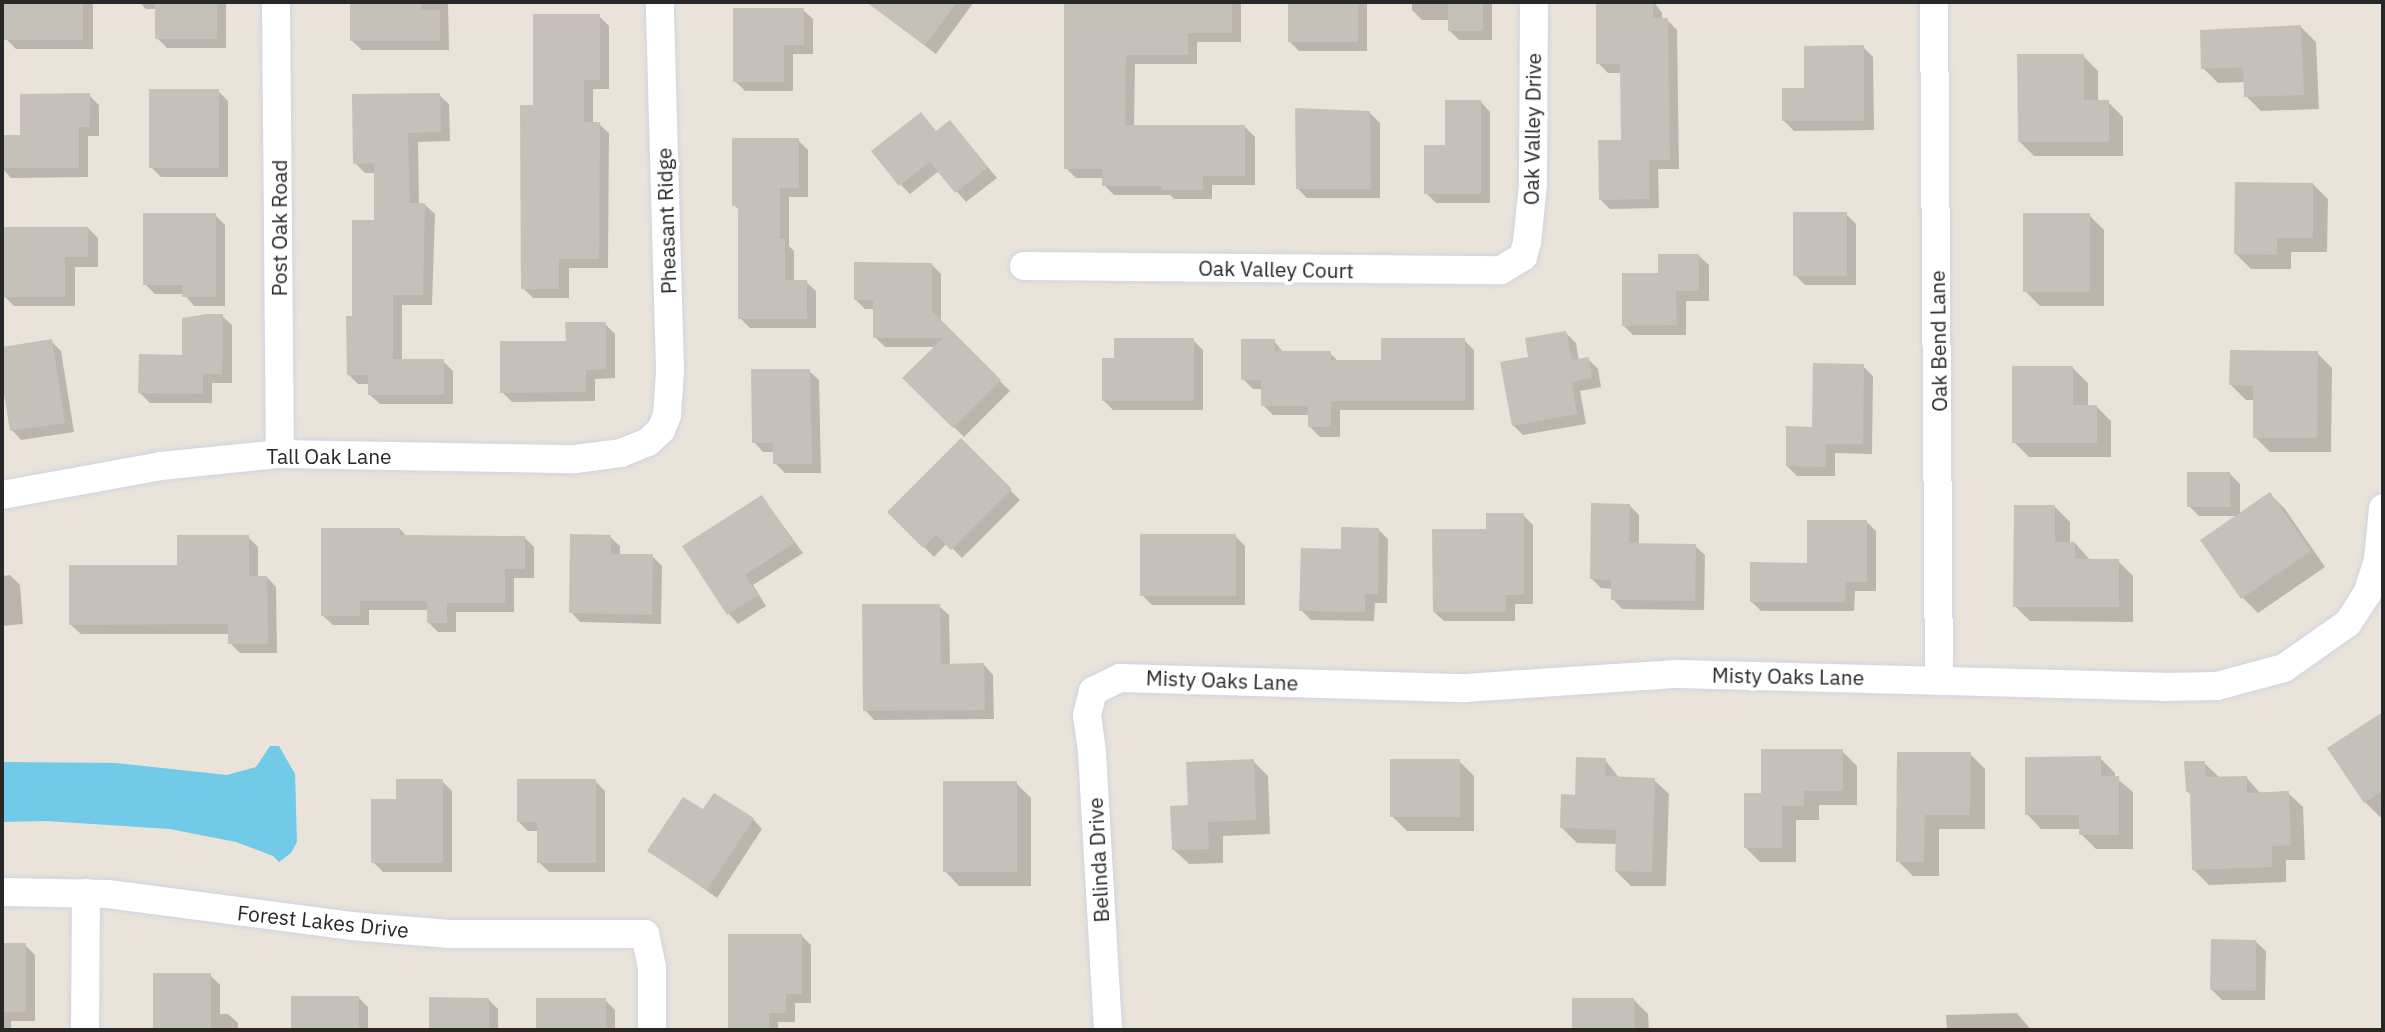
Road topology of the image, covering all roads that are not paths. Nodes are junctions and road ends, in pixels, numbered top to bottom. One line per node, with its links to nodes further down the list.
1 (276, 2): 8 (street, Post Oak Road)
2 (660, 2): 7 (street, Pheasant Ridge)
3 (1534, 2): 5 (street, Oak Valley Drive)
4 (1934, 2): 11 (street, Oak Bend Lane)
5 (1523, 257): 6 (street, Oak Valley Court)
6 (1024, 266)
7 (655, 436): 8 (street, Tall Oak Lane)
8 (281, 454): 9 (street, Tall Oak Lane)
9 (2, 495)
10 (2383, 509): 11 (street, Misty Oaks Lane)
11 (1939, 680): 12 (street, Misty Oaks Lane)
12 (1093, 691): 17 (street, Belinda Drive)
13 (2, 892): 14 (street, Forest Lakes Drive)
14 (86, 893): 15 (street); 16 (street, Forest Lakes Drive)
15 (85, 1030)
16 (652, 1030)
17 (1108, 1030)

